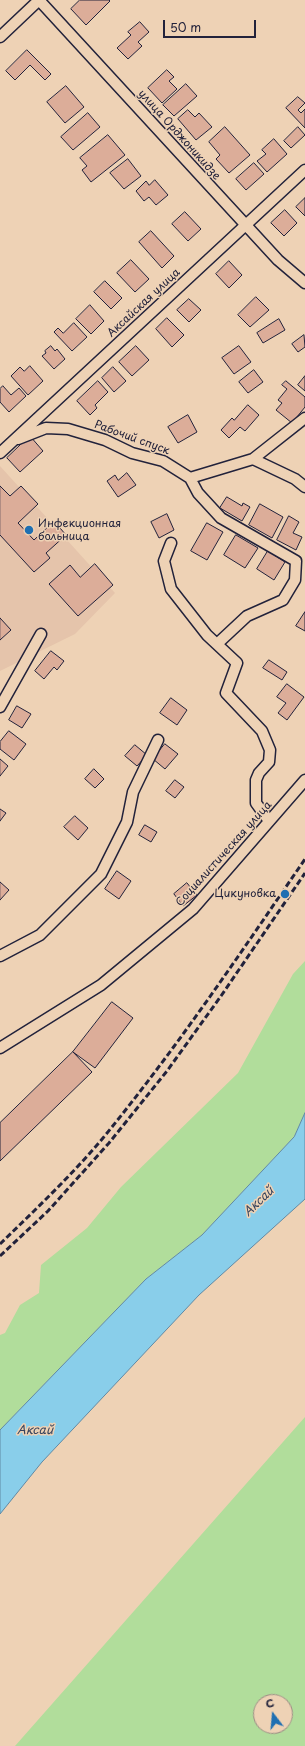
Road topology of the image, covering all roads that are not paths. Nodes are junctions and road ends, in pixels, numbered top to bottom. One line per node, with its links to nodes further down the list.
1 (39, 0): 2 (street); 4 (street, улица Орджоникидзе)
2 (0, 37)
3 (305, 170): 4 (street, Аксайская улица)
4 (246, 226): 5 (street, улица Орджоникидзе); 7 (street, Аксайская улица)
5 (305, 283)
6 (305, 418): 9 (street)
7 (13, 441): 8 (street, Аксайская улица); 10 (street, Рабочий спуск)
8 (0, 454)
9 (253, 459): 10 (street); 11 (street)
10 (190, 478): 14 (street)
11 (305, 487)
12 (171, 543): 14 (street)
13 (40, 634): 15 (street)
14 (217, 644): 18 (street)
15 (0, 707)
16 (158, 740): 19 (street)
17 (305, 780): 18 (street, Социалистическая улица)
18 (270, 821): 20 (street, Социалистическая улица)
19 (0, 956)
20 (0, 1048)

